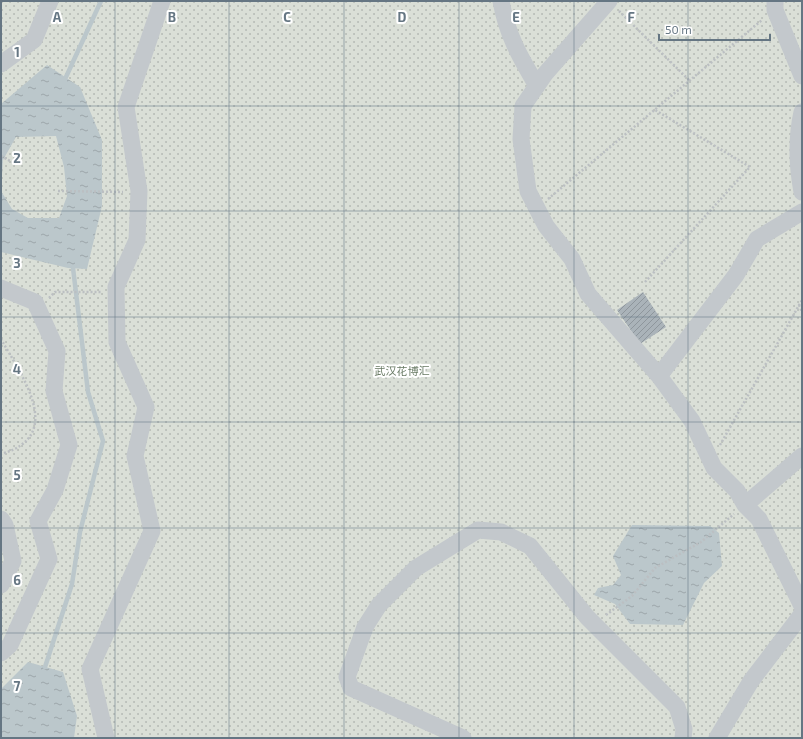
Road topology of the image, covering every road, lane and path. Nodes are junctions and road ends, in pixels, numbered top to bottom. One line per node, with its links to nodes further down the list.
1 (50, 1): 6 (street)
2 (162, 1): 39 (street)
3 (501, 1): 9 (street)
4 (609, 1): 8 (path); 9 (street)
5 (775, 5): 7 (street); 8 (path)
6 (1, 64)
7 (802, 76)
8 (690, 81): 10 (path)
9 (537, 86): 17 (street)
10 (655, 110): 17 (path); 19 (path)
11 (802, 112): 16 (street)
12 (1, 156): 13 (path)
13 (12, 162)
14 (58, 191): 15 (path)
15 (119, 192)
16 (802, 192)
17 (537, 208): 27 (street)
18 (802, 212): 27 (street)
19 (645, 282)
20 (1, 288): 37 (street)
21 (87, 291): 22 (path)
22 (56, 292)
23 (802, 300): 24 (path)
24 (799, 305): 25 (path); 30 (path)
25 (802, 312)
26 (1, 339): 28 (path)
27 (659, 376): 30 (street)
28 (1, 454)
29 (802, 456): 31 (street)
30 (711, 461): 31 (street)
31 (745, 505): 34 (street); 36 (path)
32 (1, 519): 33 (street)
33 (1, 585)
34 (802, 606)
35 (802, 614): 38 (street)
36 (594, 623): 40 (street); 41 (street)
37 (4, 645)
38 (723, 736)
39 (106, 738)
40 (463, 738)
41 (683, 738)

